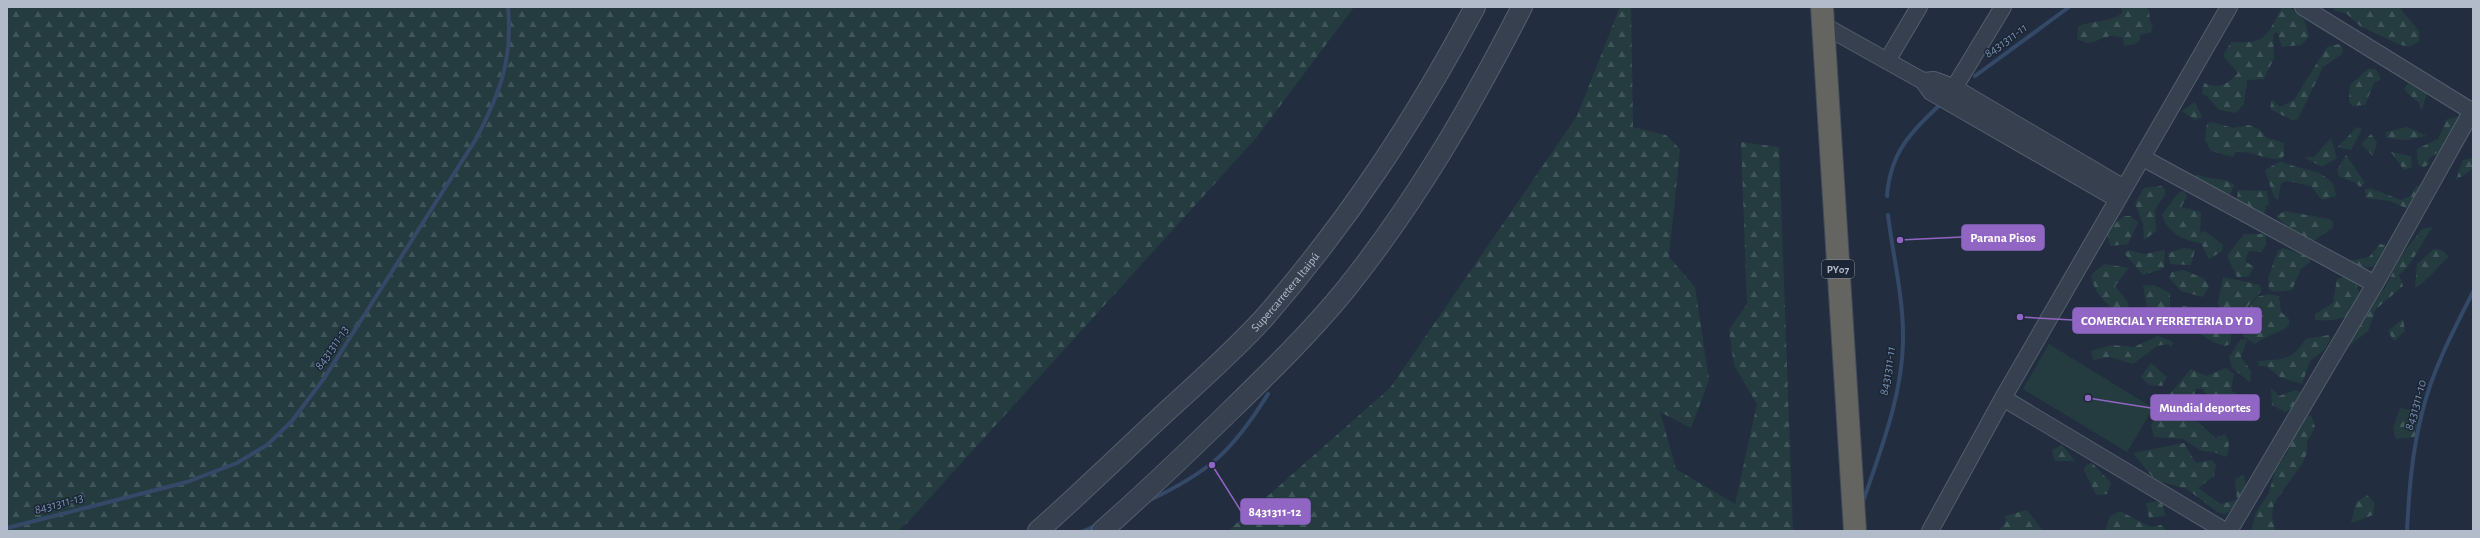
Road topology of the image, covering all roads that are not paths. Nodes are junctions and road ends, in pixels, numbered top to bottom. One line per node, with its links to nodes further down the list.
1 (1475, 7): 16 (street, Supercarretera Itaipú)
2 (1522, 7): 17 (street)
3 (1919, 7): 8 (street)
4 (2003, 7): 10 (street)
5 (2229, 7): 12 (street)
6 (2303, 7): 11 (street)
7 (1822, 16): 8 (street); 18 (highway, PY07)
8 (1887, 61): 9 (street)
9 (1923, 81): 10 (street); 13 (street)
10 (1954, 88): 13 (street)
11 (2473, 111): 14 (street)
12 (2143, 158): 13 (street); 14 (street)
13 (2121, 194): 15 (street)
14 (2376, 284): 21 (street)
15 (2003, 398): 19 (street); 20 (street)
16 (1038, 531)
17 (1102, 531)
18 (1854, 531)
19 (1930, 531)
20 (2225, 531)
21 (2229, 531)

